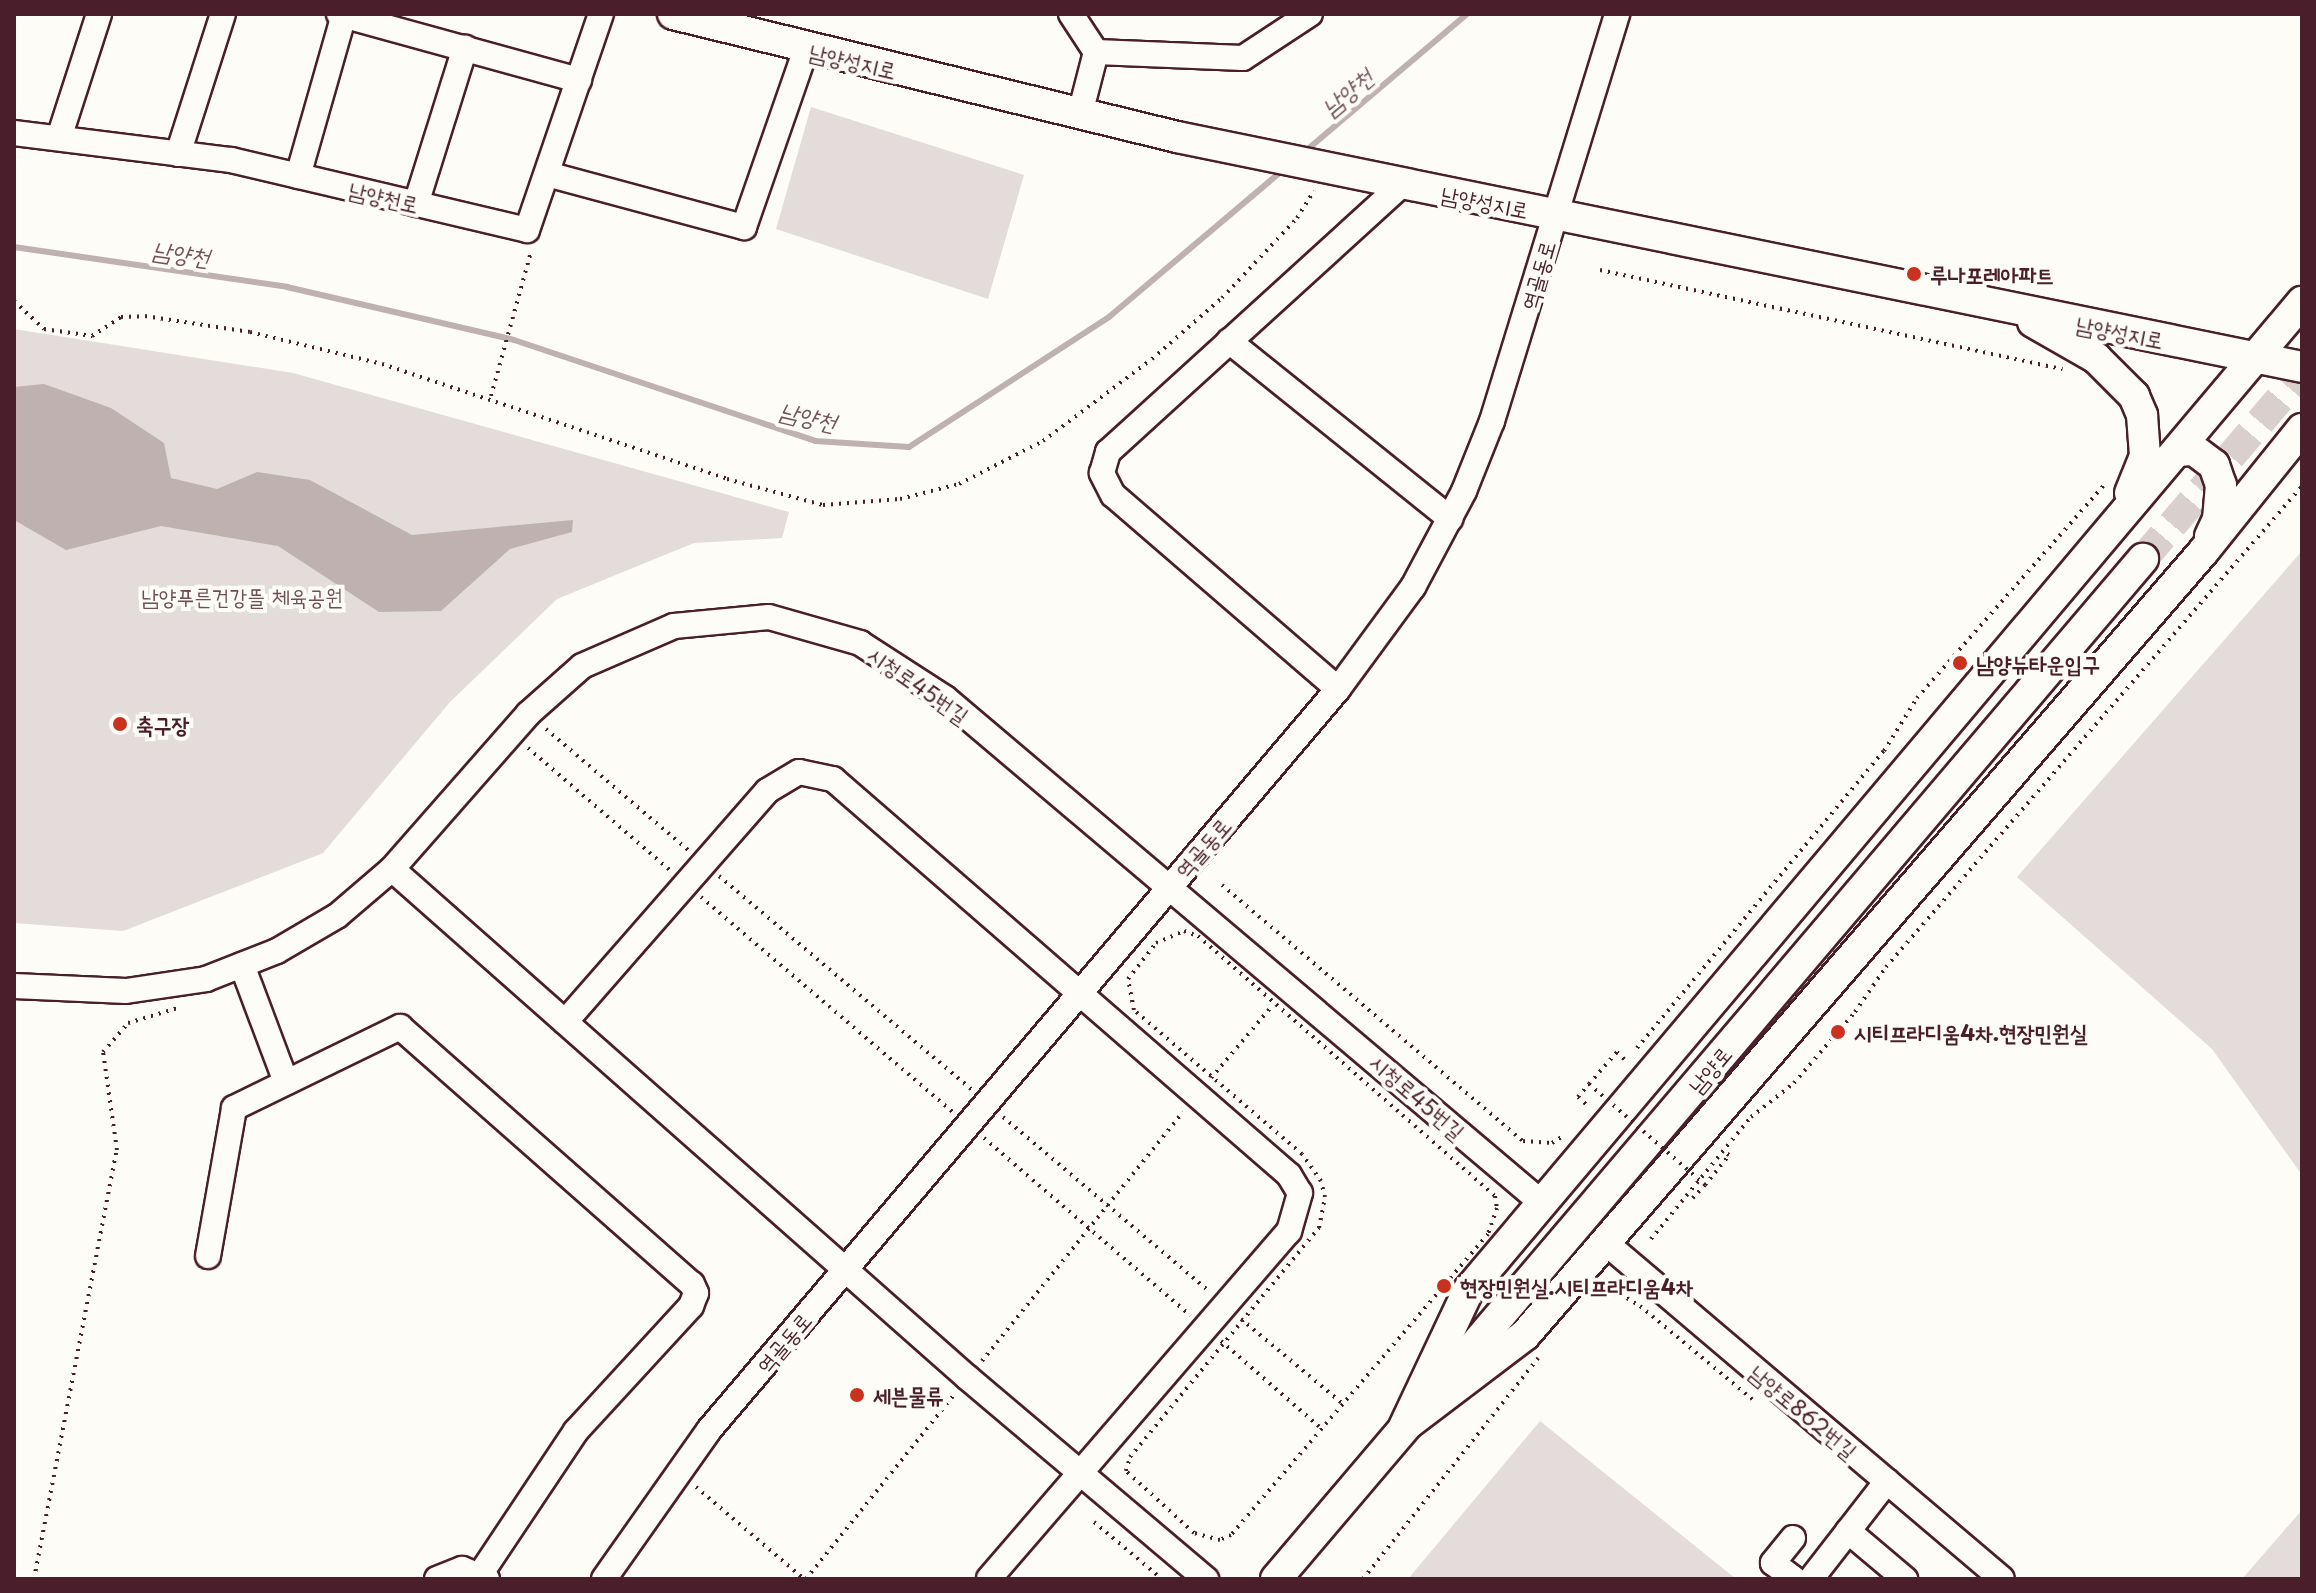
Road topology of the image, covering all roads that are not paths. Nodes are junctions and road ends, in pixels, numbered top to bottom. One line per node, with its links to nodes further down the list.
1 (99, 14): 15 (street)
2 (223, 14): 16 (street)
3 (601, 14): 12 (street, 남양천로)
4 (673, 14): 10 (main road, 남양성지로)
5 (1071, 14): 11 (street)
6 (1310, 14): 11 (street)
7 (1617, 14): 21 (street, 역골동로)
8 (342, 15): 9 (street); 18 (street)
9 (465, 48): 12 (street); 20 (street)
10 (806, 49): 13 (main road, 남양성지로); 17 (street)
11 (1096, 52): 13 (street)
12 (579, 80): 17 (street, 남양천로)
13 (1080, 114): 19 (main road, 남양성지로)
14 (14, 133): 15 (street, 남양천로)
15 (59, 138): 16 (street, 남양천로)
16 (178, 154): 18 (street, 남양천로)
17 (547, 174): 20 (street, 남양천로)
18 (298, 176): 20 (street, 남양천로)
19 (1401, 185): 21 (main road, 남양성지로); 24 (street)
20 (416, 204)
21 (1554, 215): 23 (main road, 남양성지로); 30 (street, 역골동로)
22 (2302, 302): 25 (main road)
23 (2014, 311): 25 (main road, 남양성지로); 29 (main road)
24 (1229, 341): 30 (street); 33 (street)
25 (2257, 357): 26 (main road, 남양성지로); 28 (main road)
26 (2302, 367)
27 (2302, 429): 31 (main road)
28 (2178, 451): 29 (main road); 31 (main road)
29 (2117, 518): 41 (main road)
30 (1450, 519): 33 (street, 역골동로)
31 (2203, 552): 42 (main road)
32 (2143, 559): 45 (main road, 남양로)
33 (1338, 689): 35 (street, 역골동로)
34 (392, 869): 35 (street, 시청로45번길); 36 (street, 시청로45번길); 39 (street)
35 (1170, 884): 38 (street, 역골동로); 41 (street, 시청로45번길)
36 (242, 965): 37 (street, 시청로45번길); 40 (street)
37 (14, 986)
38 (1079, 994): 39 (street); 44 (street, 역골동로); 46 (street)
39 (565, 1022): 44 (street)
40 (286, 1082): 43 (street); 50 (street)
41 (1542, 1203): 45 (main road)
42 (1606, 1243): 45 (main road); 47 (street, 남양로862번길)
43 (208, 1256)
44 (845, 1269): 46 (street); 52 (street, 역골동로)
45 (1404, 1427): 55 (main road, 남양로)
46 (1082, 1476): 53 (street); 54 (street)
47 (1887, 1481): 48 (street); 59 (street, 남양로862번길)
48 (1848, 1531): 57 (street); 58 (street)
49 (1793, 1538): 56 (street)
50 (483, 1577): 51 (street)
51 (437, 1579)
52 (604, 1579)
53 (989, 1579)
54 (1206, 1579)
55 (1276, 1579)
56 (1794, 1579)
57 (1811, 1579)
58 (1905, 1579)
59 (2002, 1579)

